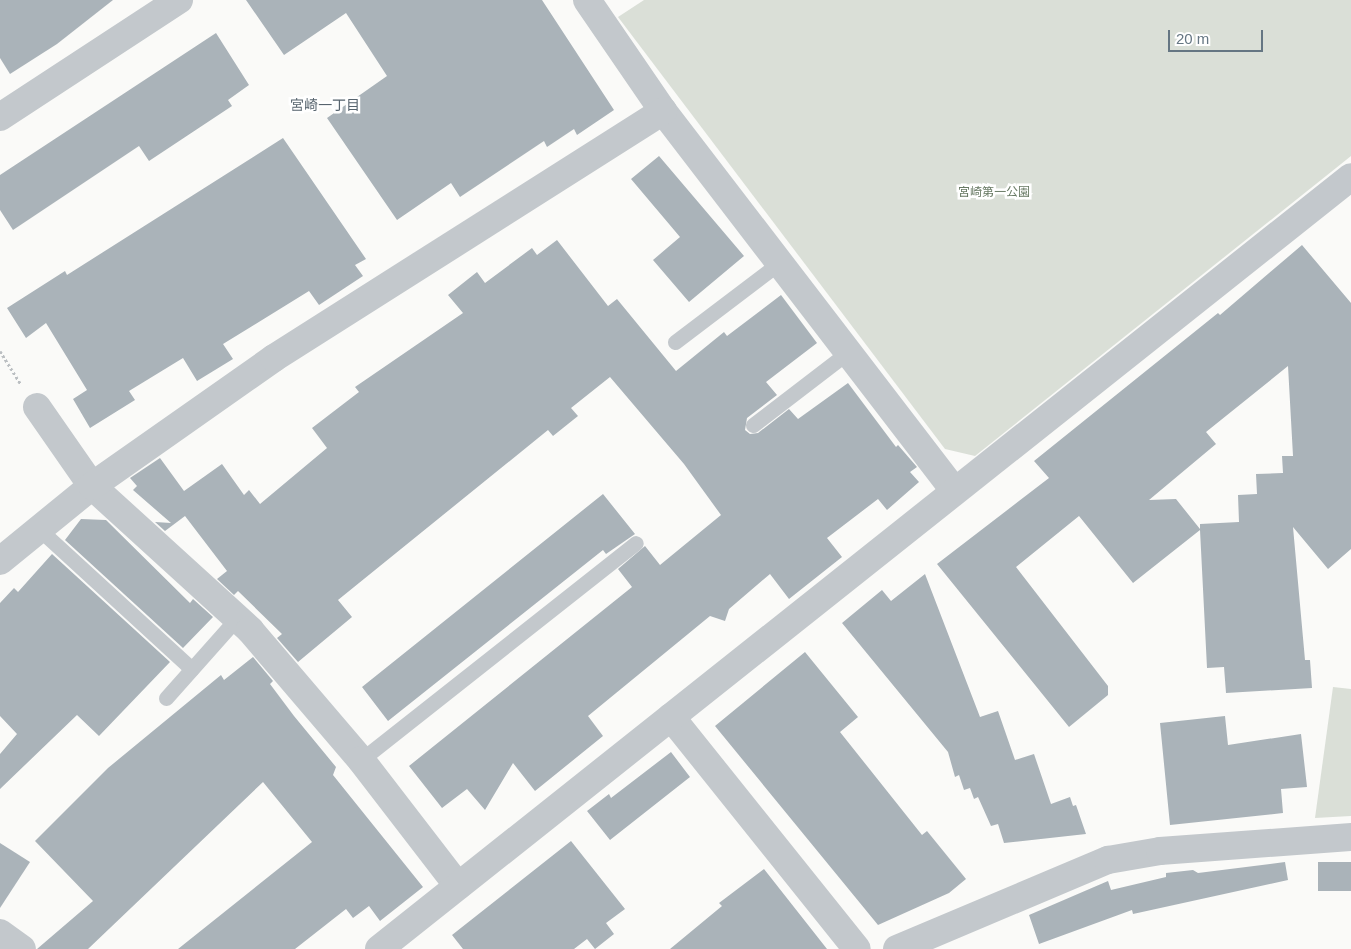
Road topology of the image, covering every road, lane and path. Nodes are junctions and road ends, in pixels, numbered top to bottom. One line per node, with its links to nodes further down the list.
1 (179, 0): 4 (street)
2 (587, 0): 3 (street)
3 (663, 111): 6 (street); 12 (street)
4 (0, 117)
5 (1351, 177): 13 (street)
6 (779, 263): 7 (lane); 9 (street)
7 (675, 342)
8 (0, 352): 10 (path)
9 (848, 352): 11 (lane); 13 (street)
10 (37, 407): 12 (street)
11 (753, 425)
12 (92, 486): 14 (street); 17 (street)
13 (955, 491): 20 (street)
14 (39, 529): 16 (street); 18 (lane)
15 (636, 543): 21 (lane)
16 (0, 560)
17 (237, 618): 18 (lane); 21 (street)
18 (192, 670): 19 (lane)
19 (166, 698)
20 (671, 717): 23 (street); 25 (street)
21 (361, 760): 23 (street)
22 (1351, 837): 28 (street)
23 (458, 886): 27 (street)
24 (0, 932): 26 (street)
25 (849, 946)
26 (22, 949)
27 (379, 949)
28 (896, 949)

